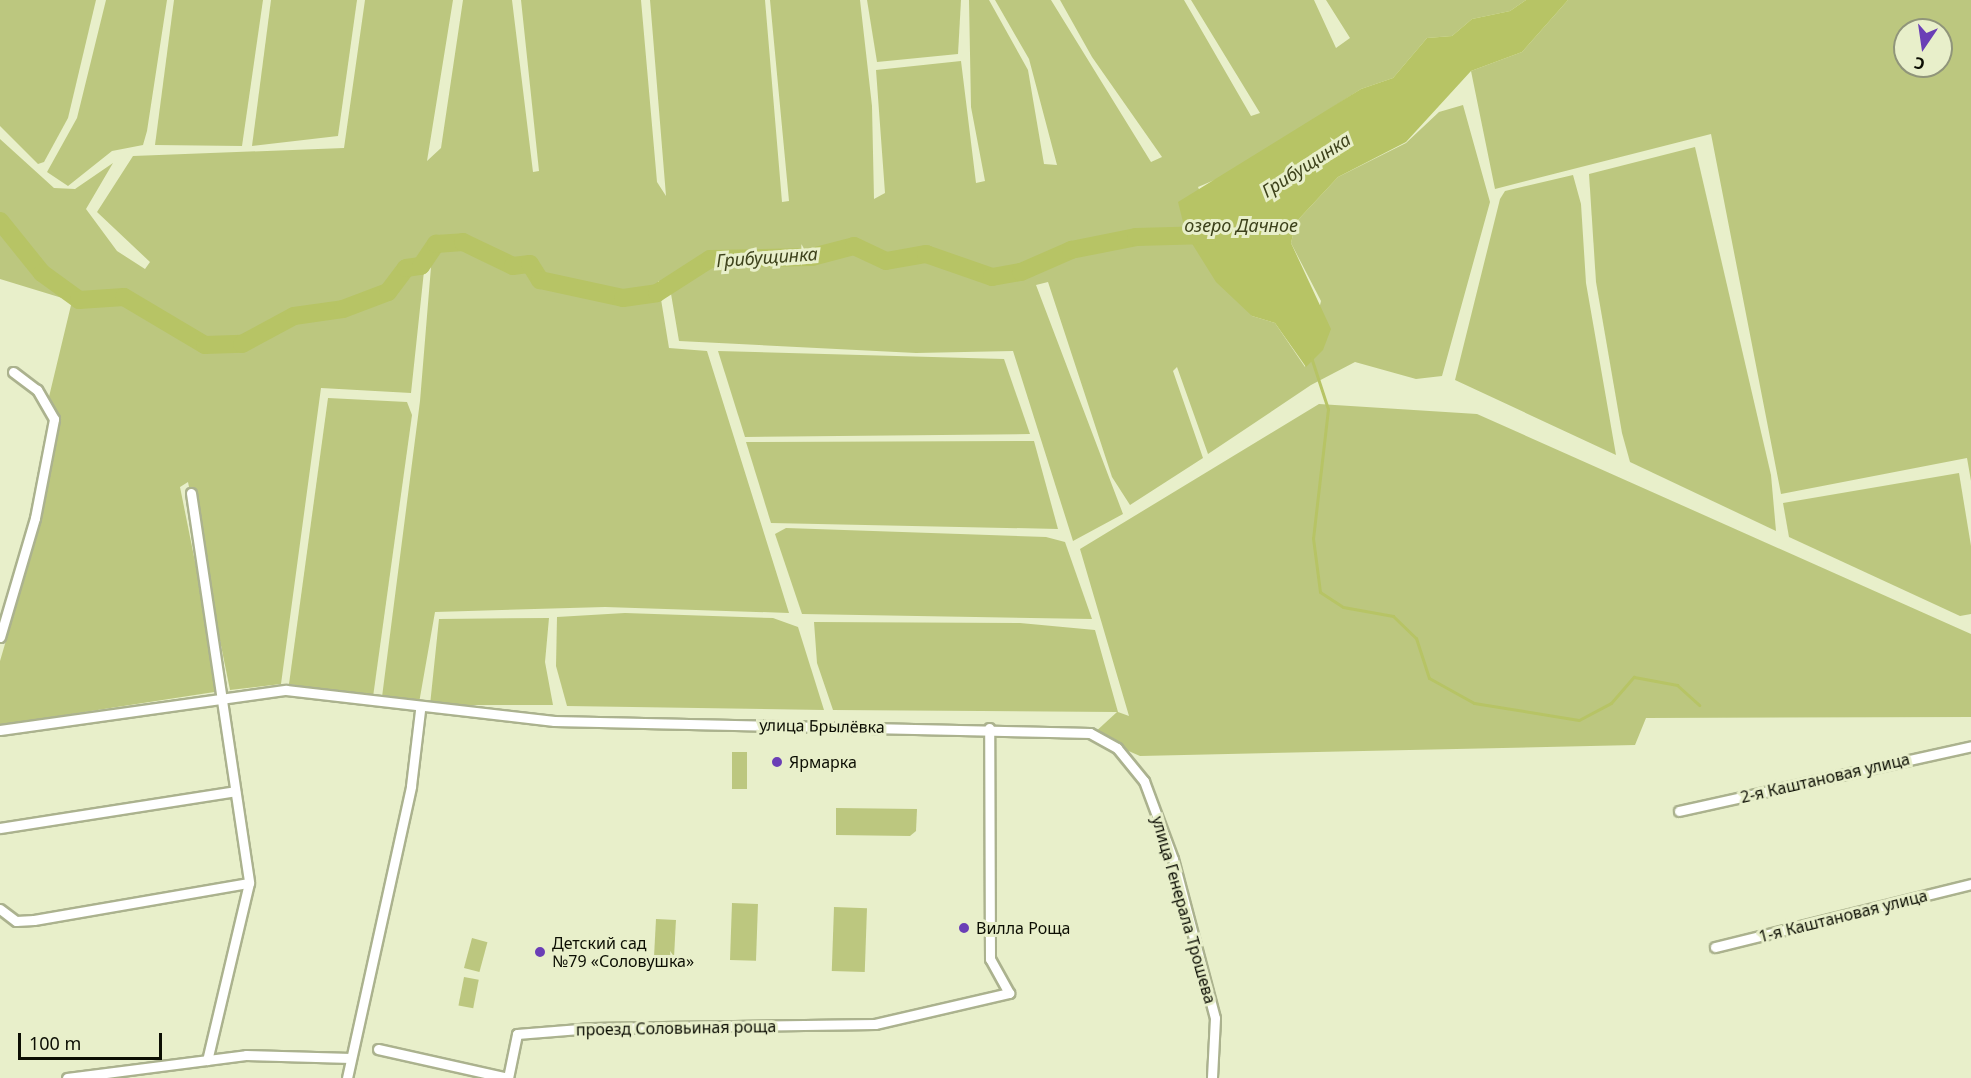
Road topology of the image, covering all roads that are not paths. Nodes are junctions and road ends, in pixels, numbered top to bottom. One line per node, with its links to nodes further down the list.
1 (13, 372): 3 (street)
2 (190, 493): 4 (street)
3 (0, 637)
4 (220, 695): 5 (street, улица Брылёвка); 7 (street, улица Брылёвка); 10 (street)
5 (420, 710): 6 (street, улица Брылёвка); 18 (street)
6 (989, 728): 8 (street, улица Брылёвка); 17 (street, проезд Соловьиная роща)
7 (0, 730)
8 (1090, 733): 22 (street, улица Генерала Трошева)
9 (1971, 746): 11 (street, 2-я Каштановая улица)
10 (235, 791): 12 (street); 13 (street)
11 (1679, 811)
12 (0, 828)
13 (249, 883): 15 (street); 19 (street)
14 (1971, 884): 16 (street, 1-я Каштановая улица)
15 (0, 909)
16 (1715, 947)
17 (378, 1049)
18 (351, 1058): 19 (street); 21 (street)
19 (207, 1060): 20 (street)
20 (67, 1078)
21 (347, 1078)
22 (1212, 1078)

